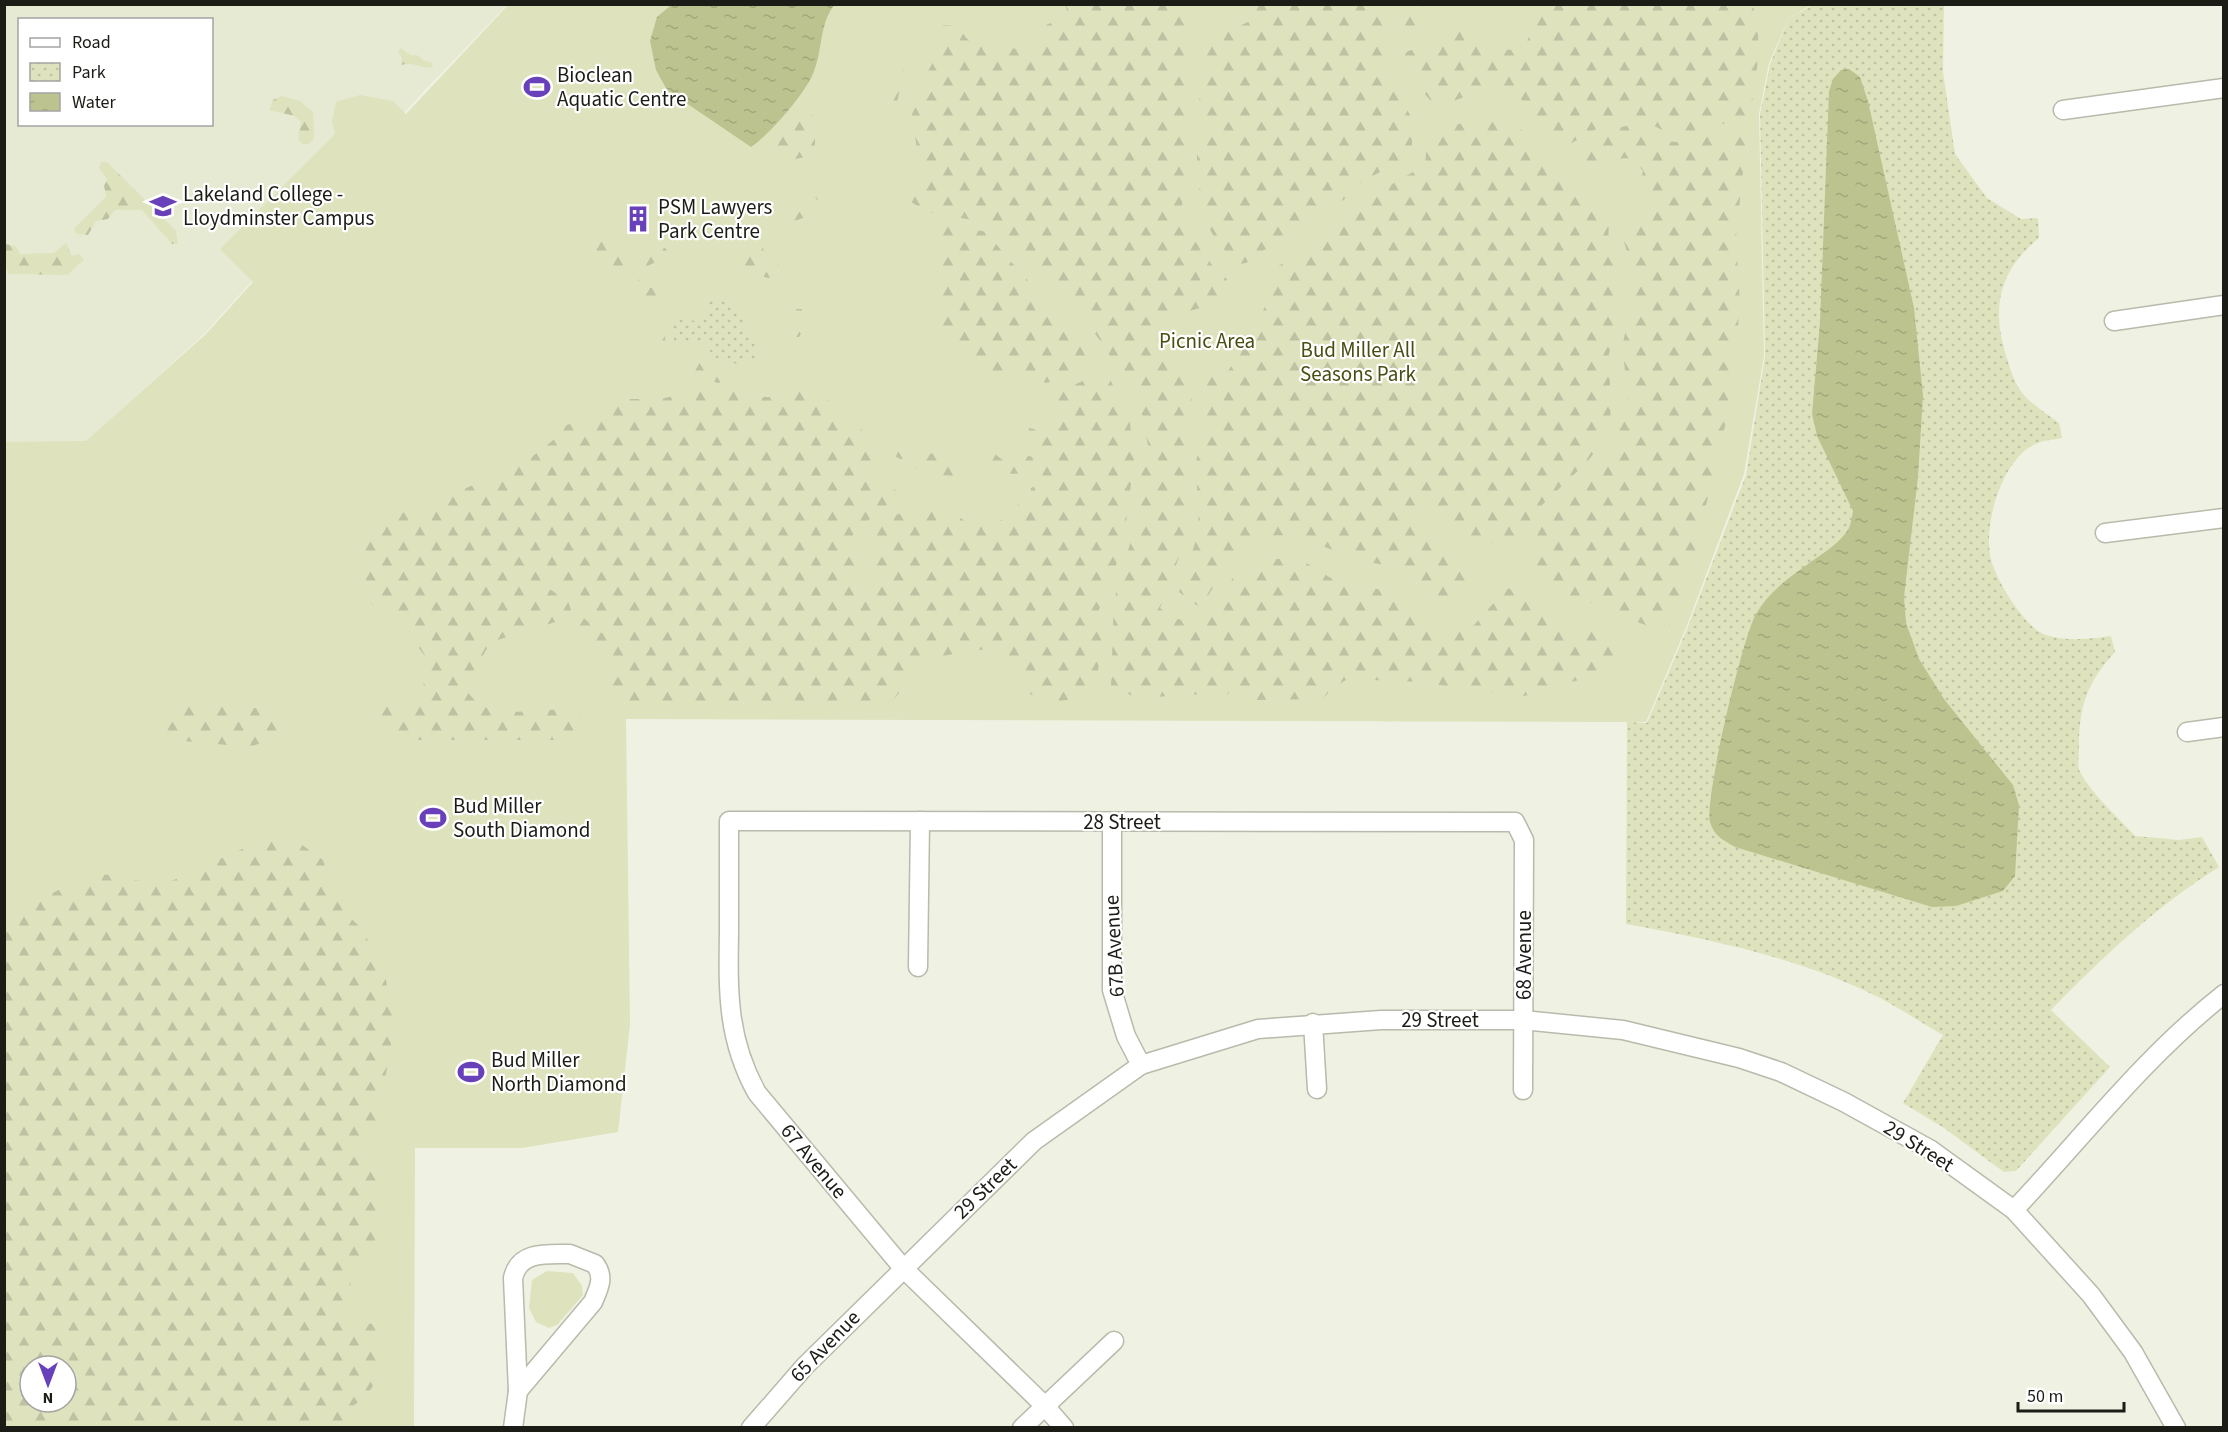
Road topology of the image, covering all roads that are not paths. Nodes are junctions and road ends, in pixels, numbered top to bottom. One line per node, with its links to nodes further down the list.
1 (2223, 88): 2 (street)
2 (2063, 110)
3 (2223, 305): 4 (street)
4 (2115, 321)
5 (2223, 518): 6 (street)
6 (2105, 533)
7 (2223, 727): 8 (street)
8 (2187, 732)
9 (729, 821): 10 (street, 28 Street); 21 (street, 67 Avenue)
10 (920, 821): 11 (street, 28 Street); 13 (street)
11 (1112, 822): 12 (street, 28 Street); 17 (street, 67B Avenue)
12 (1515, 822): 15 (street, 68 Avenue)
13 (918, 967)
14 (2223, 994): 20 (street)
15 (1523, 1020): 16 (street, 29 Street); 19 (street, 68 Avenue); 20 (street, 29 Street)
16 (1313, 1023): 17 (street, 29 Street); 18 (street)
17 (1141, 1065): 21 (street, 29 Street)
18 (1317, 1089)
19 (1523, 1090)
20 (2014, 1210): 29 (street, 29 Street)
21 (903, 1268): 24 (street, 67 Avenue); 26 (street, 65 Avenue)
22 (1114, 1341): 24 (street)
23 (518, 1391): 23 (street); 25 (street)
24 (1044, 1405): 27 (street); 28 (street, 67 Avenue)
25 (513, 1428)
26 (751, 1428)
27 (1022, 1428)
28 (1064, 1428)
29 (2176, 1428)

